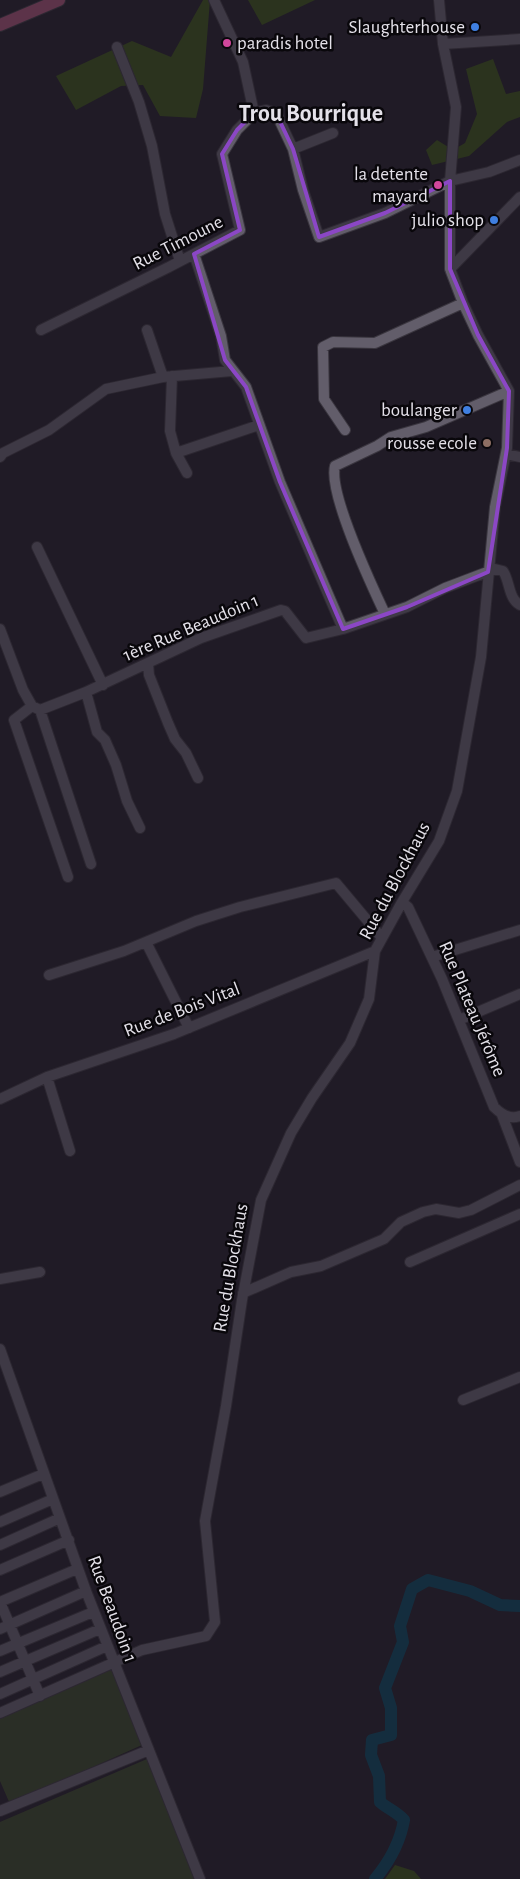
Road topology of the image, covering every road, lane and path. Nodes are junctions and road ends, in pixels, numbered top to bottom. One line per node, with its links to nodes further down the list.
1 (59, 0): 4 (main road)
2 (214, 0): 8 (street)
3 (439, 0): 6 (street)
4 (0, 25)
5 (520, 39): 6 (street)
6 (443, 44): 12 (street)
7 (117, 47): 15 (street)
8 (254, 113): 10 (street); 14 (street, Rue Timoune)
9 (333, 133): 10 (street)
10 (292, 149): 12 (street)
11 (520, 160): 12 (street)
12 (450, 181): 16 (street)
13 (520, 197): 16 (street)
14 (194, 254): 15 (street, Rue Timoune); 20 (street)
15 (180, 261): 18 (street, Rue Timoune)
16 (450, 269): 17 (street)
17 (462, 303): 22 (street); 24 (street)
18 (41, 330)
19 (147, 330): 21 (street)
20 (232, 371): 21 (street); 23 (street)
21 (167, 376): 25 (street); 27 (street)
22 (509, 392): 26 (street, Rue du Blockhaus); 33 (street)
23 (259, 425): 25 (street); 35 (street)
24 (345, 430)
25 (176, 453): 29 (street)
26 (506, 454): 28 (street); 31 (street, Rue du Blockhaus)
27 (0, 457)
28 (520, 457)
29 (187, 473)
30 (36, 547): 37 (street)
31 (488, 572): 32 (street); 33 (street, 1ère Rue Beaudoin 1); 44 (street, Rue du Blockhaus)
32 (520, 605)
33 (385, 614): 35 (street, 1ère Rue Beaudoin 1)
34 (0, 629): 39 (street)
35 (343, 629): 36 (street, 1ère Rue Beaudoin 1)
36 (148, 663): 37 (street, 1ère Rue Beaudoin 1); 40 (street)
37 (103, 685): 38 (street, 1ère Rue Beaudoin 1)
38 (86, 692): 39 (street, 1ère Rue Beaudoin 1); 41 (street)
39 (36, 708): 42 (street); 43 (street)
40 (198, 778)
41 (140, 828)
42 (91, 864)
43 (68, 877)
44 (402, 902): 46 (street, Rue du Blockhaus); 49 (street, Rue Plateau Jérôme)
45 (520, 930): 49 (street)
46 (382, 938): 47 (street); 48 (street, Rue du Blockhaus)
47 (146, 942): 50 (street); 53 (street)
48 (376, 951): 53 (street, Rue de Bois Vital); 65 (street, Rue du Blockhaus)
49 (432, 957): 52 (street, Rue Plateau Jérôme)
50 (49, 975)
51 (520, 994): 52 (street)
52 (459, 1020): 56 (street, Rue Plateau Jérôme)
53 (189, 1028): 54 (street, Rue de Bois Vital)
54 (47, 1076): 55 (street, Rue de Bois Vital); 58 (street)
55 (0, 1099)
56 (502, 1115): 57 (street); 59 (street, Rue Plateau Jérôme)
57 (520, 1116)
58 (70, 1151)
59 (520, 1162)
60 (520, 1186): 65 (street)
61 (520, 1214): 62 (street)
62 (410, 1262)
63 (40, 1272): 64 (street)
64 (0, 1279)
65 (243, 1294): 88 (street, Rue du Blockhaus)
66 (0, 1349): 68 (street, Rue Beaudoin 1)
67 (520, 1377): 69 (street)
68 (5, 1378): 70 (street, Rue Beaudoin 1)
69 (463, 1400)
70 (43, 1474): 71 (street); 72 (street, Rue Beaudoin 1)
71 (0, 1492)
72 (53, 1499): 73 (street, Rue Beaudoin 1); 74 (street)
73 (60, 1518): 75 (street, Rue Beaudoin 1); 76 (street)
74 (0, 1522)
75 (68, 1540): 77 (street, Rue Beaudoin 1); 78 (street)
76 (0, 1545)
77 (77, 1569): 79 (street, Rue Beaudoin 1); 80 (street)
78 (0, 1570)
79 (86, 1591): 81 (street, Rue Beaudoin 1); 82 (street)
80 (0, 1602): 82 (street)
81 (93, 1612): 83 (street, Rue Beaudoin 1); 84 (street)
82 (5, 1627): 84 (street)
83 (100, 1629): 85 (street, Rue Beaudoin 1); 87 (street)
84 (18, 1643): 86 (street); 87 (street)
85 (106, 1646): 88 (street, Rue Beaudoin 1); 90 (street)
86 (0, 1650)
87 (25, 1661): 89 (street); 90 (street)
88 (113, 1664): 92 (street, Rue du Blockhaus); 94 (street, Rue Beaudoin 1)
89 (0, 1672)
90 (33, 1680): 91 (street); 92 (street)
91 (0, 1694)
92 (40, 1696): 93 (street, Rue du Blockhaus)
93 (0, 1713)
94 (149, 1750): 95 (street); 96 (street, Rue Beaudoin 1)
95 (0, 1811)
96 (200, 1879)

